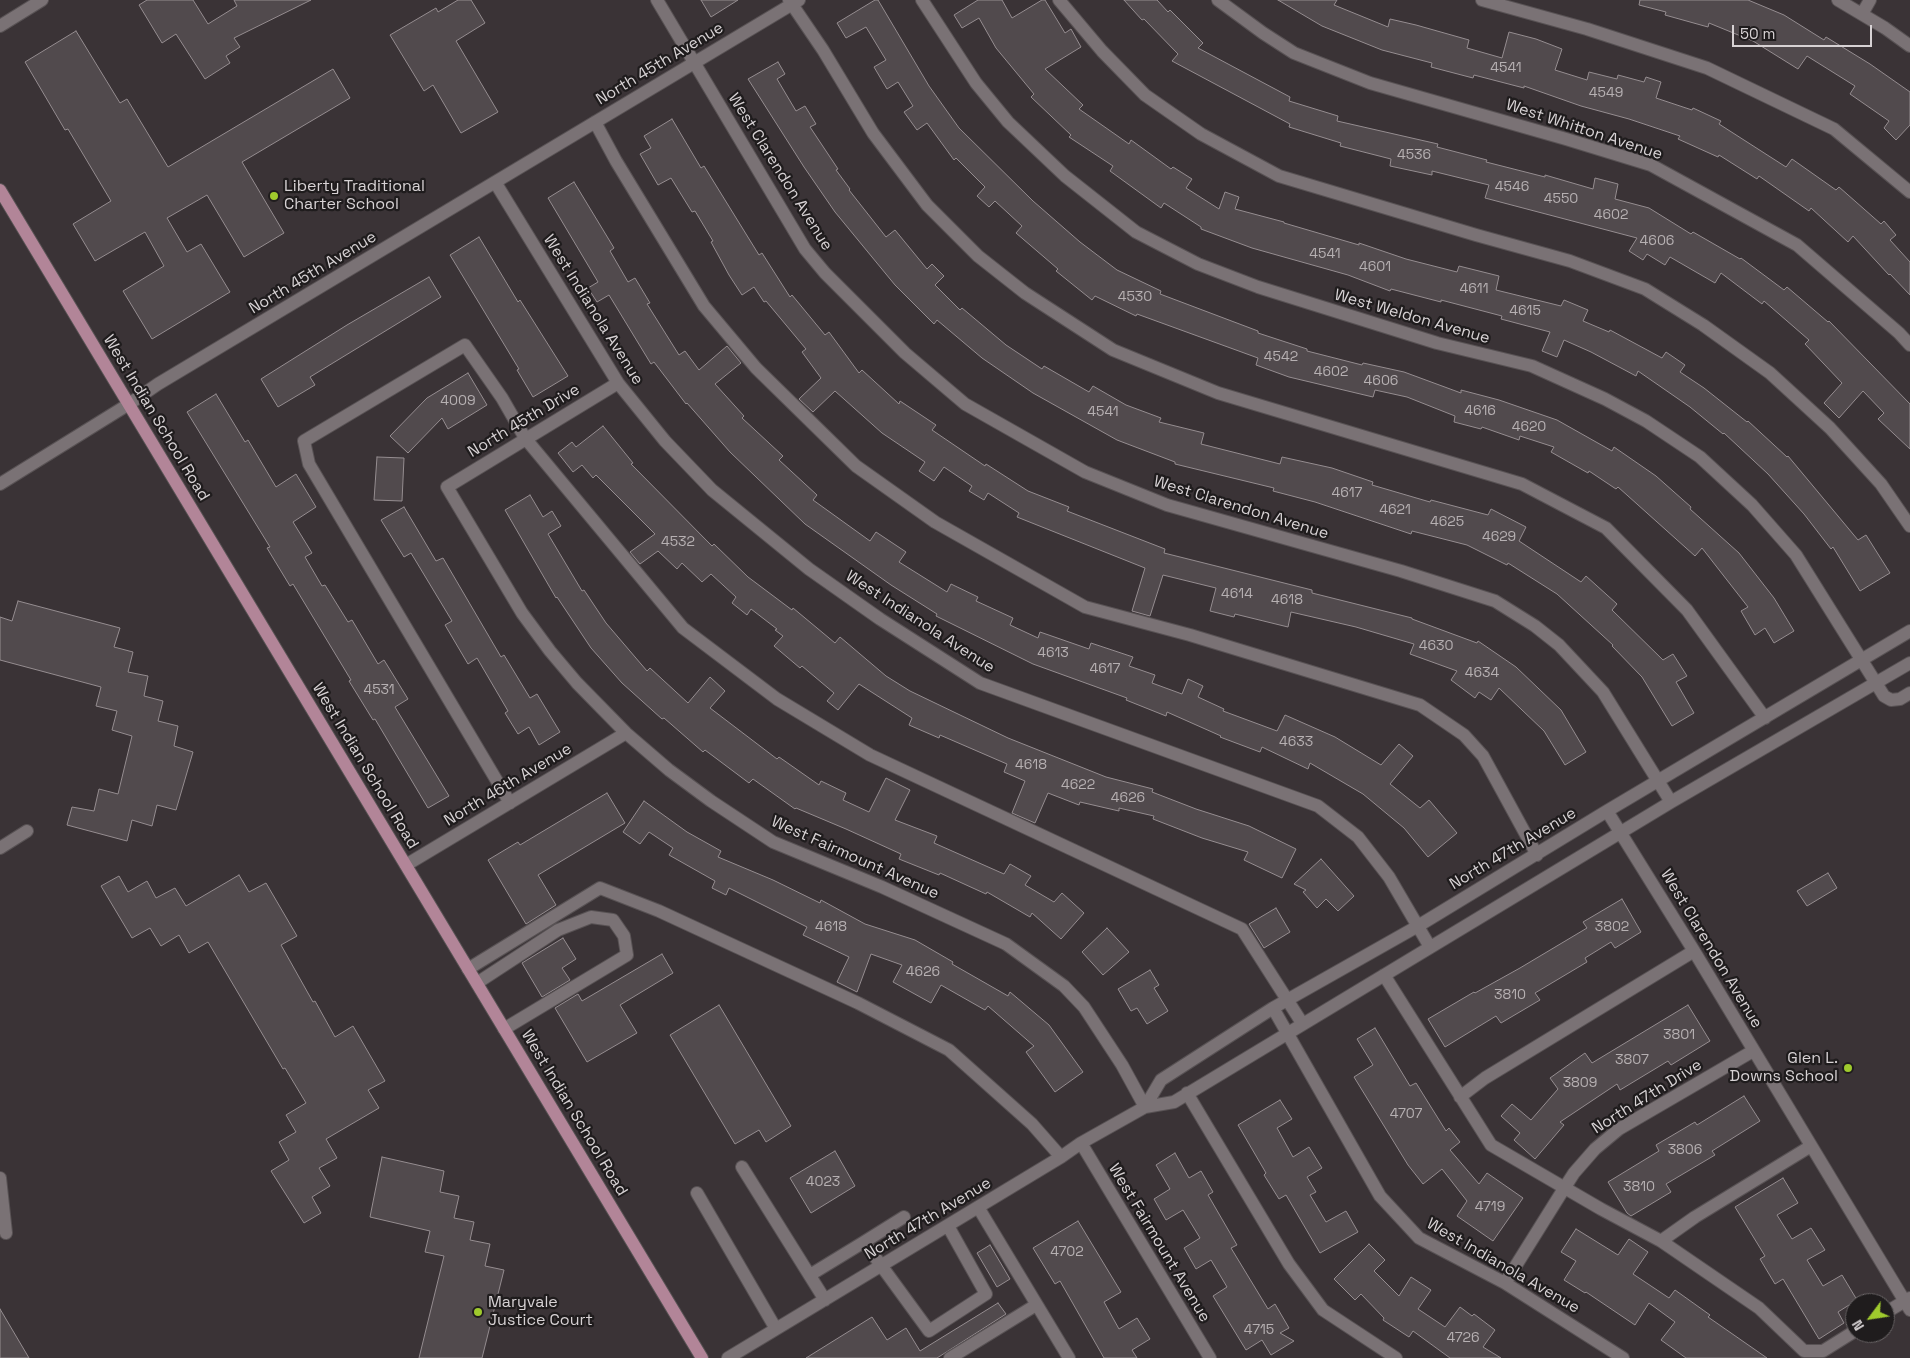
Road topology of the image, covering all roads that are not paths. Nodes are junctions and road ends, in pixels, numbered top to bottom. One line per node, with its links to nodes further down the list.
1 (42, 0): 11 (street)
2 (657, 0): 13 (street, West Clarendon Avenue)
3 (922, 0): 26 (street, West Weldon Avenue)
4 (1059, 0): 24 (street)
5 (1218, 0): 18 (street, West Whitton Avenue)
6 (1482, 0): 17 (street)
7 (1838, 0): 10 (street)
8 (1870, 0): 10 (street)
9 (793, 2): 13 (street, North 45th Avenue); 30 (street)
10 (1862, 14): 12 (street)
11 (0, 26)
12 (1910, 46)
13 (693, 63): 14 (street, North 45th Avenue); 32 (street, West Clarendon Avenue)
14 (595, 122): 15 (street, North 45th Avenue); 39 (street)
15 (495, 182): 19 (street, West Indianola Avenue); 20 (street, North 45th Avenue)
16 (0, 190): 20 (main road, West Indian School Road)
17 (1910, 192)
18 (1910, 345)
19 (618, 383): 21 (street, North 45th Drive); 41 (street, West Indianola Avenue)
20 (129, 404): 22 (street, North 45th Avenue); 40 (main road, West Indian School Road)
21 (525, 438): 23 (street, North 45th Drive); 33 (street); 47 (street)
22 (0, 484)
23 (447, 487): 31 (street, West Fairmount Avenue)
24 (1910, 526)
25 (1910, 631): 26 (street, North 47th Avenue)
26 (1861, 660): 28 (street, West Weldon Avenue); 30 (street, North 47th Avenue)
27 (1910, 663): 28 (street, North 47th Avenue)
28 (1876, 683): 29 (street, West Weldon Avenue); 34 (street, North 47th Avenue)
29 (1910, 693)
30 (1765, 718): 32 (street, North 47th Avenue)
31 (626, 733): 33 (street, North 46th Avenue); 55 (street, West Fairmount Avenue)
32 (1658, 781): 34 (street, West Clarendon Avenue); 35 (street, North 47th Avenue)
33 (510, 802): 40 (street, North 46th Avenue)
34 (1671, 802): 37 (street, North 47th Avenue)
35 (1607, 811): 37 (street, West Clarendon Avenue); 39 (street, North 47th Avenue)
36 (28, 831): 38 (street)
37 (1620, 833): 42 (street, North 47th Avenue); 43 (street, West Clarendon Avenue)
38 (0, 848)
39 (1536, 855): 41 (street, North 47th Avenue)
40 (406, 865): 44 (main road, West Indian School Road)
41 (1418, 926): 42 (street, West Indianola Avenue); 47 (street, North 47th Avenue)
42 (1430, 947): 45 (street, North 47th Avenue)
43 (1694, 951): 52 (street, West Clarendon Avenue); 54 (street)
44 (468, 969): 46 (main road, West Indian School Road); 58 (street)
45 (1384, 975): 49 (street, North 47th Avenue); 54 (street)
46 (477, 983): 50 (main road, West Indian School Road); 50 (street)
47 (1288, 999): 48 (street, North 47th Avenue); 49 (street)
48 (1273, 1008): 51 (street, West Indianola Avenue); 55 (street, North 47th Avenue)
49 (1302, 1023): 51 (street, North 47th Avenue)
50 (504, 1029): 78 (main road, West Indian School Road)
51 (1287, 1032): 53 (street, North 47th Avenue); 71 (street, West Indianola Avenue)
52 (1753, 1051): 57 (street, West Clarendon Avenue); 61 (street, North 47th Drive)
53 (1187, 1093): 55 (street, North 47th Avenue); 83 (street)
54 (1460, 1097): 61 (street)
55 (1144, 1107): 56 (street, North 47th Avenue)
56 (1082, 1143): 58 (street, North 47th Avenue); 82 (street, West Fairmount Avenue)
57 (1810, 1146): 67 (street); 73 (street, West Clarendon Avenue)
58 (1061, 1157): 63 (street, North 47th Avenue)
59 (742, 1167): 70 (street)
60 (0, 1178): 66 (street)
61 (1565, 1187): 67 (street); 71 (street, North 47th Drive)
62 (697, 1193): 76 (street)
63 (978, 1208): 65 (street, North 47th Avenue); 74 (street)
64 (904, 1217): 68 (street)
65 (948, 1226): 69 (street, North 47th Avenue); 69 (street)
66 (6, 1233)
67 (1661, 1241): 77 (street)
68 (864, 1242): 69 (street); 70 (street)
69 (883, 1265): 72 (street, North 47th Avenue)
70 (810, 1276): 72 (street)
71 (1506, 1283): 84 (street, West Indianola Avenue)
72 (825, 1300): 76 (street, North 47th Avenue)
73 (1908, 1303): 75 (street)
74 (1036, 1305): 80 (street); 81 (street)
75 (1895, 1309)
76 (776, 1330): 79 (street, North 47th Avenue)
77 (1845, 1337)
78 (702, 1358)
79 (728, 1358)
80 (950, 1358)
81 (1069, 1358)
82 (1210, 1358)
83 (1396, 1358)
84 (1623, 1358)

